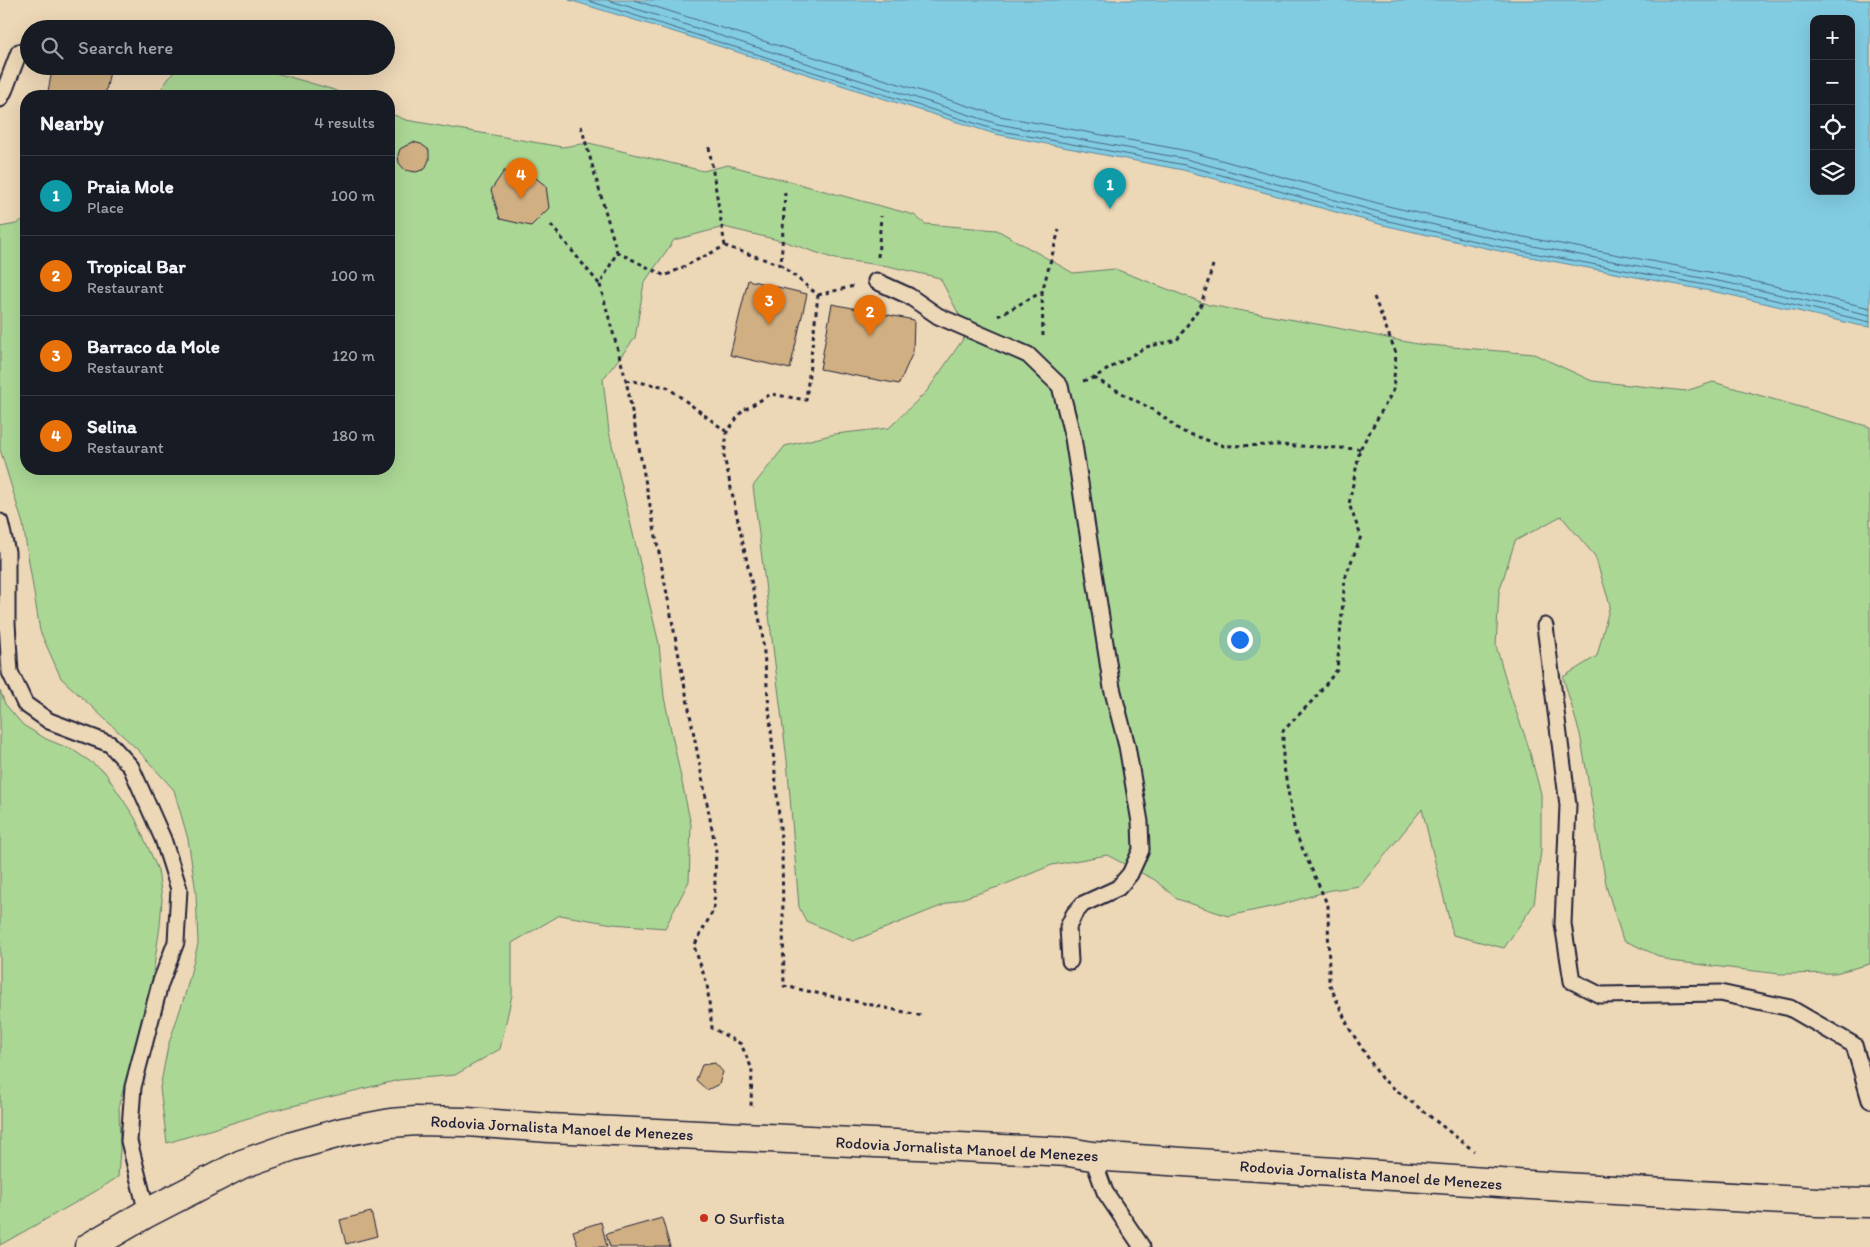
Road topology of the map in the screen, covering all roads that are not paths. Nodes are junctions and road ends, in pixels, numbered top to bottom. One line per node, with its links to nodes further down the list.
1 (18, 52): 2 (lane)
2 (0, 99)
3 (876, 281): 6 (lane)
4 (0, 522): 10 (lane)
5 (1545, 626): 7 (lane)
6 (1070, 961)
7 (1870, 1100)
8 (1092, 1156): 9 (main road, Rodovia Jornalista Manoel de Menezes); 10 (main road, Rodovia Jornalista Manoel de Menezes); 12 (lane)
9 (1870, 1203)
10 (147, 1214): 11 (main road, Rodovia Jornalista Manoel de Menezes)
11 (90, 1247)
12 (1142, 1247)

